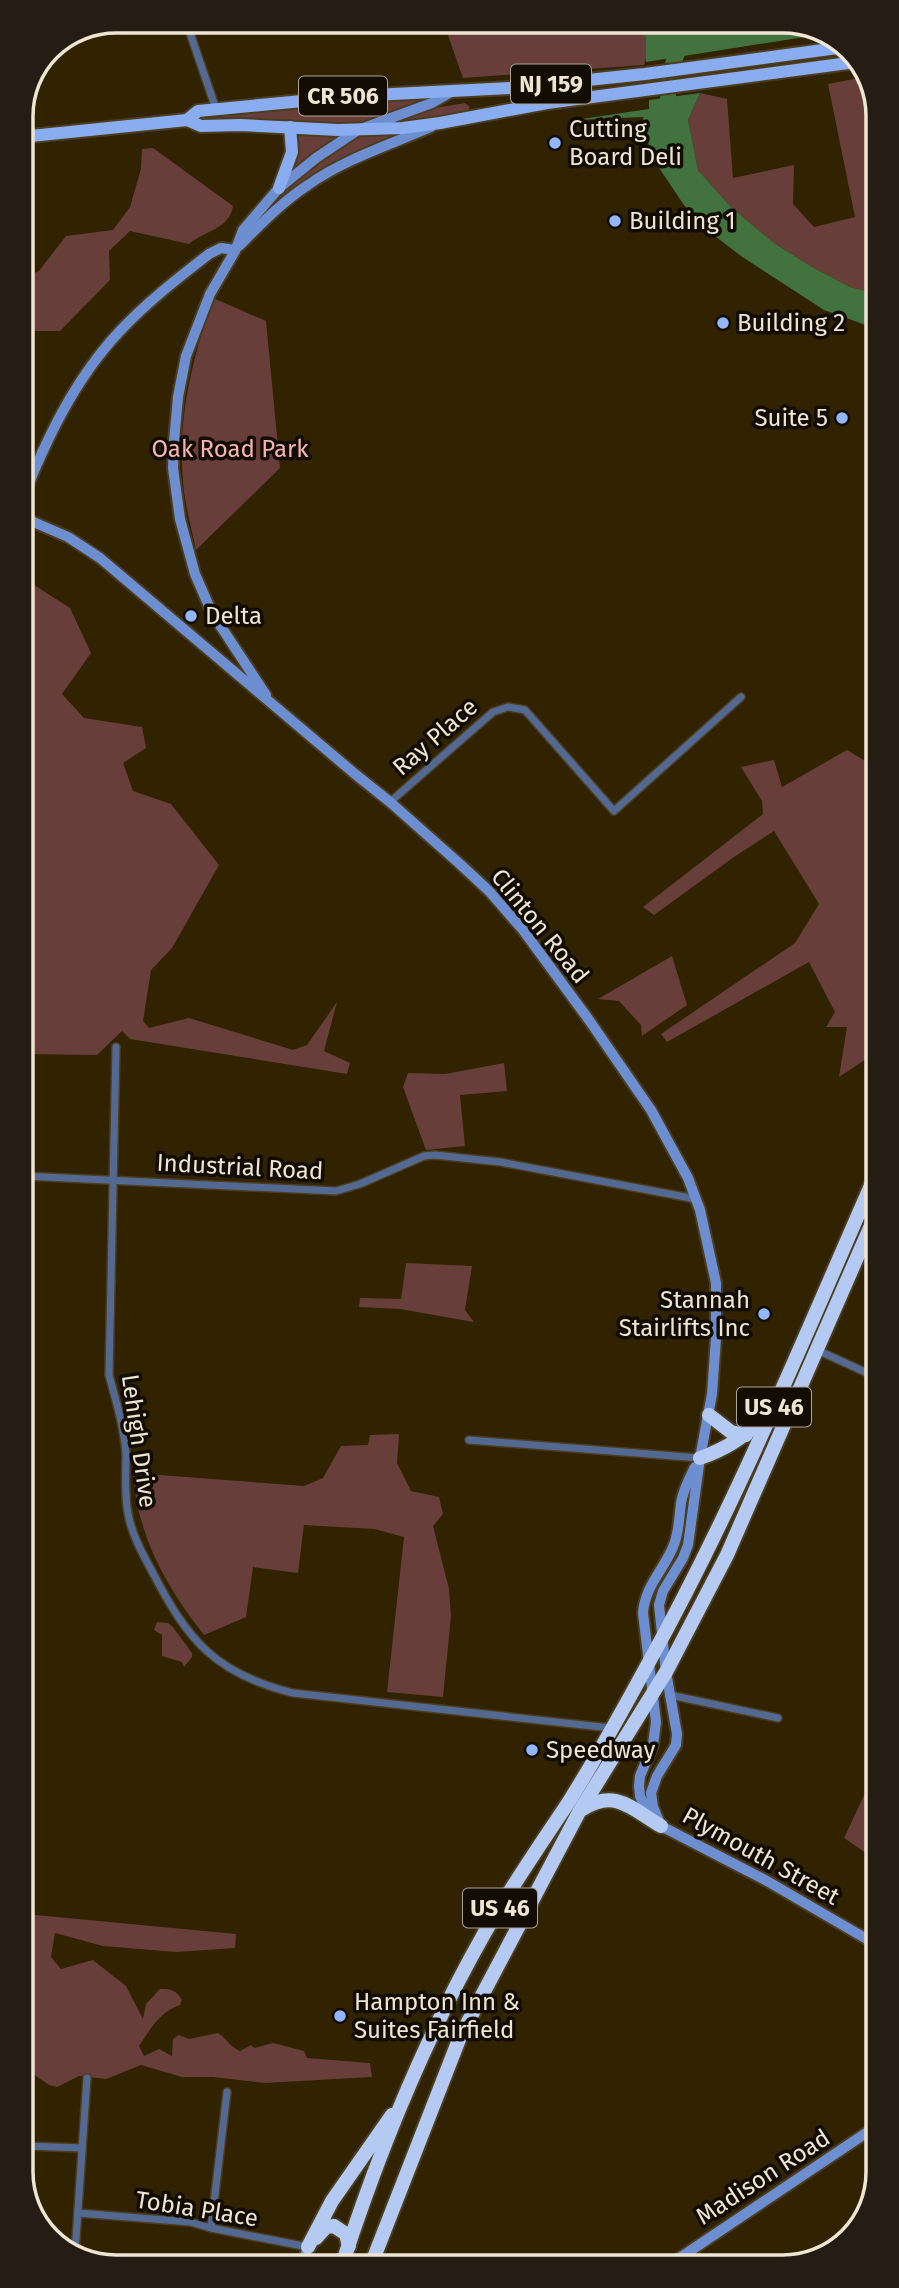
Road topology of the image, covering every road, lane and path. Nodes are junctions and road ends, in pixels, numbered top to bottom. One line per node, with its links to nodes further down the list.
1 (190, 33): 5 (street)
2 (831, 49): 4 (main road, NJ 159)
3 (846, 63): 7 (main road, NJ 159)
4 (457, 90): 5 (main road, CR 506); 9 (street, NJ 159)
5 (216, 109): 6 (main road, CR 506)
6 (187, 120): 8 (main road, CR 506); 10 (main road, CR 506)
7 (440, 123): 9 (main road, CR 506); 12 (street, NJ 159)
8 (290, 127): 9 (main road, CR 506); 11 (main road)
9 (359, 130): 11 (street, NJ 159)
10 (33, 136)
11 (279, 188): 12 (street, NJ 159)
12 (235, 250): 13 (street); 15 (street, NJ 159)
13 (33, 476)
14 (33, 522): 16 (street, Clinton Road)
15 (219, 625): 16 (street); 18 (street, NJ 159)
16 (210, 652): 18 (street, Clinton Road / NJ 159)
17 (741, 697): 19 (street, Ray Place)
18 (269, 701): 19 (street, Clinton Road / NJ 159)
19 (390, 802): 24 (street, Clinton Road / NJ 159)
20 (116, 1047): 22 (street, Lehigh Drive)
21 (33, 1176): 22 (street, Industrial Road)
22 (113, 1180): 24 (street, Industrial Road); 39 (street, Lehigh Drive)
23 (866, 1197): 28 (highway, US 46)
24 (696, 1199): 29 (street, Clinton Road / NJ 159)
25 (866, 1237): 26 (highway, US 46)
26 (816, 1350): 27 (street); 35 (highway, US 46)
27 (866, 1372)
28 (789, 1375): 30 (highway); 33 (highway, US 46)
29 (709, 1415): 30 (highway); 32 (street, Clinton Road / NJ 159)
30 (746, 1435): 32 (highway)
31 (469, 1440): 32 (street)
32 (700, 1458): 33 (street, NJ 159); 34 (street, NJ 159)
33 (662, 1636): 34 (highway, US 46); 35 (street, NJ 159)
34 (649, 1662): 36 (street, NJ 159); 39 (highway, US 46)
35 (666, 1672): 36 (highway, US 46); 37 (street, Plymouth Street)
36 (652, 1692): 40 (highway, US 46); 41 (street, Plymouth Street)
37 (670, 1695): 38 (street); 41 (street, Plymouth Street)
38 (778, 1718)
39 (611, 1728): 45 (highway, US 46)
40 (579, 1812): 41 (highway); 56 (highway, US 46)
41 (661, 1826): 42 (street, Plymouth Street)
42 (866, 1939)
43 (87, 2078): 48 (street)
44 (228, 2092): 50 (street)
45 (405, 2097): 52 (highway, US 46); 53 (highway)
46 (866, 2133): 57 (street, Madison Road)
47 (33, 2146): 48 (street)
48 (82, 2148): 49 (street)
49 (78, 2213): 50 (street, Tobia Place); 51 (street)
50 (211, 2228): 53 (street, Tobia Place)
51 (76, 2244)
52 (349, 2246): 53 (highway); 55 (highway, US 46)
53 (309, 2247): 54 (street)
54 (306, 2255)
55 (346, 2255)
56 (375, 2255)
57 (684, 2255)

